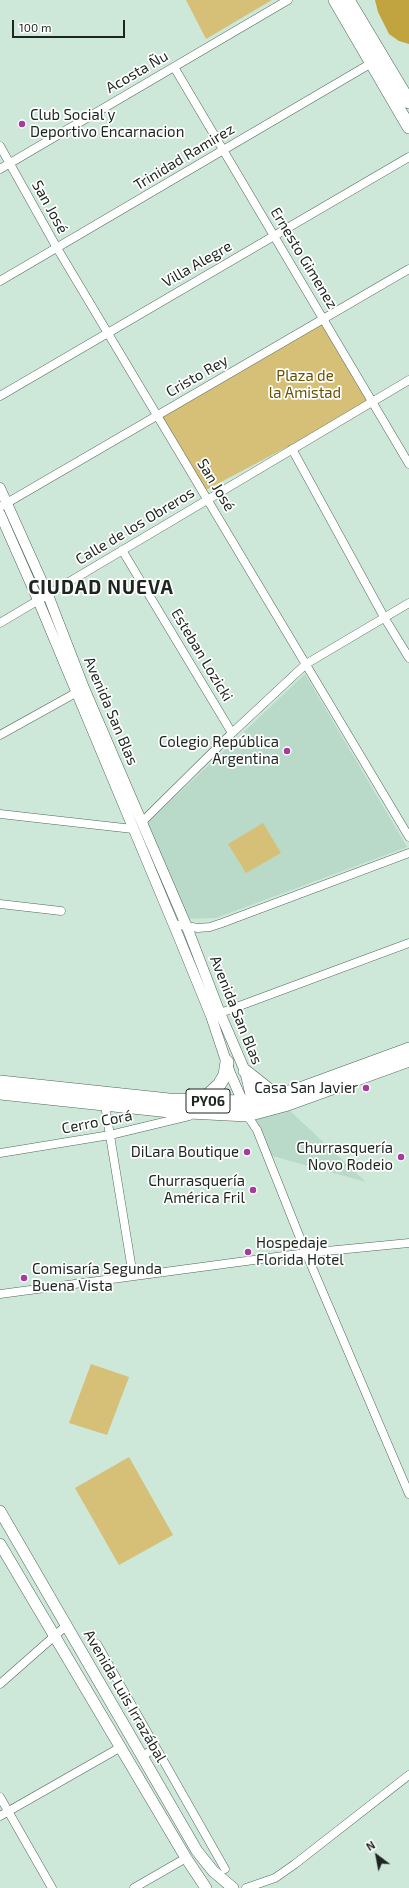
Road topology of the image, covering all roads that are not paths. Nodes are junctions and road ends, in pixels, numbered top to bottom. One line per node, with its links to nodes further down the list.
1 (288, 0): 5 (street, Acosta Ñu)
2 (335, 0): 4 (main road)
3 (348, 0): 4 (main road)
4 (377, 60): 6 (main road); 7 (main road); 9 (street, Trinidad Ramirez)
5 (174, 67): 9 (street, Ernesto Gimenez); 11 (street, Acosta Ñu)
6 (409, 102)
7 (409, 127)
8 (0, 146): 11 (street, San José)
9 (223, 150): 13 (street, Ernesto Gimenez); 14 (street, Trinidad Ramirez)
10 (409, 157): 13 (street, Villa Alegre)
11 (10, 163): 12 (street, Acosta Ñu); 14 (street, San José)
12 (0, 169)
13 (274, 236): 17 (street, Ernesto Gimenez); 18 (street, Villa Alegre)
14 (57, 248): 16 (street, Trinidad Ramirez); 18 (street, San José)
15 (409, 269): 17 (street, Cristo Rey)
16 (0, 282)
17 (323, 319): 21 (street, Ernesto Gimenez); 22 (street, Cristo Rey)
18 (108, 333): 20 (street, Villa Alegre); 22 (street, San José)
19 (409, 380): 21 (street, Calle de los Obreros)
20 (0, 396)
21 (372, 402): 23 (street, Calle de los Obreros); 24 (street, Ernesto Gimenez)
22 (158, 415): 26 (street, San José); 27 (street, Cristo Rey)
23 (292, 449): 26 (street, Calle de los Obreros); 33 (street)
24 (409, 464)
25 (0, 488): 27 (street, Avenida San Blas)
26 (208, 499): 29 (street, Calle de los Obreros); 36 (street, San José)
27 (3, 505): 30 (street, Avenida San Blas)
28 (0, 514): 31 (street, Avenida San Blas)
29 (122, 550): 30 (street, Calle de los Obreros); 38 (street, Esteban Lozicki)
30 (48, 595): 31 (street, Calle de los Obreros); 37 (street, Avenida San Blas)
31 (38, 600): 34 (street, Calle de los Obreros); 37 (street, Avenida San Blas)
32 (409, 603): 33 (street)
33 (384, 617): 35 (street); 36 (street)
34 (0, 623)
35 (409, 658)
36 (306, 664): 38 (street); 43 (street, San José)
37 (80, 690): 39 (street); 41 (street, Avenida San Blas); 42 (street, Avenida San Blas)
38 (232, 732): 41 (street)
39 (0, 735)
40 (0, 814): 42 (street)
41 (142, 822): 48 (street, Avenida San Blas)
42 (133, 829): 47 (street, Avenida San Blas)
43 (409, 837)
44 (409, 853): 48 (street)
45 (0, 904): 46 (street)
46 (61, 911)
47 (173, 924): 48 (street); 50 (street, Avenida San Blas)
48 (187, 927): 50 (street, Avenida San Blas)
49 (409, 943): 50 (street)
50 (215, 1015): 53 (street, Avenida San Blas); 54 (street, Avenida San Blas)
51 (409, 1049): 57 (main road, PY06)
52 (409, 1060): 61 (main road, PY06)
53 (227, 1062): 58 (street, Avenida San Blas); 60 (main road)
54 (245, 1071): 57 (main road); 58 (street, Avenida San Blas)
55 (0, 1082): 60 (main road, PY06)
56 (0, 1093): 59 (main road, PY06)
57 (281, 1094): 58 (main road, PY06)
58 (247, 1101): 60 (main road, PY06); 61 (street, Avenida San Blas)
59 (105, 1105): 60 (main road, PY06); 62 (street)
60 (197, 1107): 61 (main road, PY06); 62 (street, Cerro Corá)
61 (251, 1114): 65 (street, Avenida San Blas)
62 (110, 1135): 63 (street, Cerro Corá); 66 (street)
63 (0, 1154)
64 (409, 1243): 65 (street)
65 (306, 1253): 66 (street); 68 (street, Avenida San Blas)
66 (133, 1276): 67 (street)
67 (0, 1294)
68 (409, 1494)
69 (0, 1511): 71 (main road, Avenida Luis Irrazábal)
70 (0, 1544): 72 (main road, Avenida Luis Irrazábal)
71 (67, 1626): 72 (street); 77 (main road, Avenida Luis Irrazábal)
72 (55, 1636): 74 (street); 75 (main road, Avenida Luis Irrazábal)
73 (96, 1644): 76 (street)
74 (0, 1684)
75 (121, 1747): 80 (street); 82 (main road, Avenida Luis Irrazábal)
76 (156, 1748): 77 (street); 83 (street)
77 (142, 1756): 88 (main road, Avenida Luis Irrazábal)
78 (409, 1775): 84 (street)
79 (0, 1797): 80 (street)
80 (8, 1811): 81 (street); 85 (street)
81 (0, 1816)
82 (186, 1858): 86 (street); 87 (main road, Avenida Luis Irrazábal)
83 (225, 1869)
84 (275, 1878): 89 (street); 90 (street)
85 (52, 1888)
86 (134, 1888)
87 (206, 1888)
88 (233, 1888)
89 (246, 1888)
90 (265, 1888)

